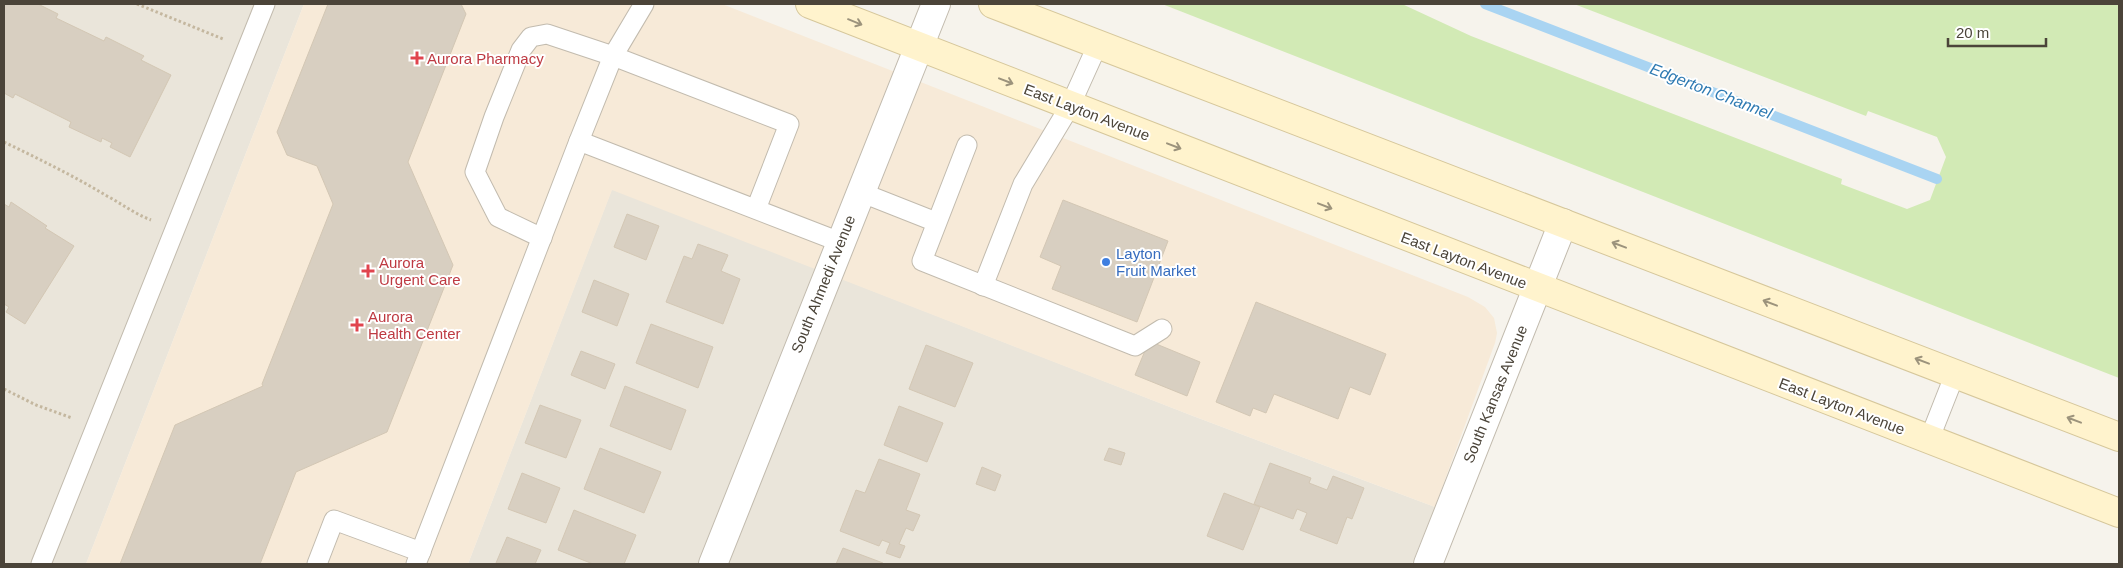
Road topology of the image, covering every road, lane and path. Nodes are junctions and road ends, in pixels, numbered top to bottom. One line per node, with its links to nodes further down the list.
1 (137, 4): 9 (path)
2 (265, 4): 9 (lane)
3 (644, 4): 10 (lane)
4 (810, 4): 8 (main road, East Layton Avenue, one-way to 8)
5 (936, 4): 8 (street, South Ahmedi Avenue)
6 (993, 4): 7 (main road)
7 (1098, 44): 11 (lane); 18 (main road)
8 (918, 47): 11 (main road, East Layton Avenue, one-way to 11); 15 (street, South Ahmedi Avenue)
9 (247, 48): 19 (lane)
10 (614, 56): 12 (lane); 16 (lane); 20 (lane)
11 (1070, 106): 22 (lane); 23 (main road, East Layton Avenue, one-way to 23)
12 (579, 141): 16 (lane); 20 (lane)
13 (4, 142): 19 (path)
14 (967, 145): 17 (lane)
15 (860, 192): 17 (lane); 21 (street, South Ahmedi Avenue)
16 (756, 210): 21 (lane)
17 (936, 222): 22 (lane)
18 (1563, 223): 23 (street, South Kansas Avenue); 25 (main road, one-way to 18)
19 (174, 230): 27 (lane)
20 (542, 238): 31 (lane)
21 (840, 242): 34 (street, South Ahmedi Avenue)
22 (984, 286): 24 (lane)
23 (1537, 288): 29 (main road, East Layton Avenue); 35 (street, South Kansas Avenue)
24 (1162, 329)
25 (1955, 374): 28 (main road, one-way to 25); 29 (lane)
26 (4, 389): 27 (path)
27 (96, 428): 32 (lane)
28 (2119, 437)
29 (1929, 440): 30 (main road, East Layton Avenue)
30 (2119, 513)
31 (419, 558): 33 (lane)
32 (41, 564)
33 (317, 564)
34 (713, 564)
35 (1428, 564)

